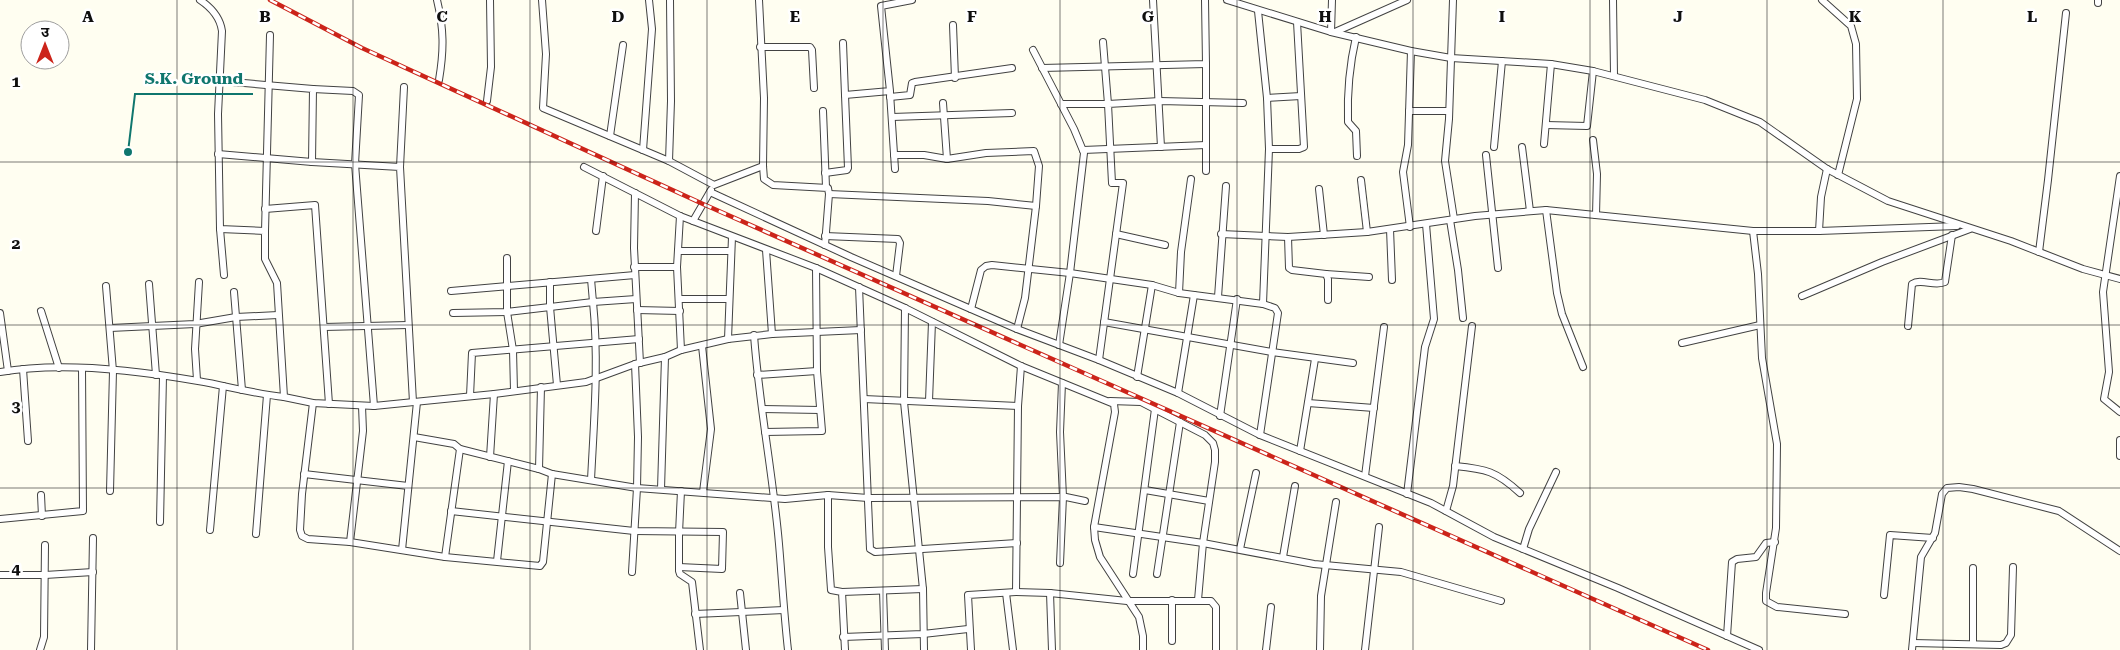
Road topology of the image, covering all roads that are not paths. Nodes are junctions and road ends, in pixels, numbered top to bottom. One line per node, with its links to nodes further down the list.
1 (200, 0): 43 (street)
2 (437, 0): 42 (street)
3 (490, 0): 52 (street)
4 (542, 0): 66 (street)
5 (648, 0): 75 (street)
6 (670, 0): 83 (street)
7 (759, 0): 28 (street)
8 (912, 0): 17 (street)
9 (1153, 0): 36 (street)
10 (1205, 0): 33 (street)
11 (1227, 0): 18 (street)
12 (1332, 0): 22 (street)
13 (1407, 0): 22 (street)
14 (1453, 0): 31 (street)
15 (1613, 0): 40 (street)
16 (1822, 0): 94 (street)
17 (892, 2): 48 (street)
18 (1258, 11): 20 (street); 51 (street)
19 (2066, 13): 138 (street)
20 (1297, 22): 22 (street); 50 (street)
21 (953, 25): 41 (street)
22 (1333, 32): 24 (street)
23 (270, 35): 44 (street)
24 (1356, 38): 30 (street); 80 (street)
25 (1103, 42): 35 (street)
26 (843, 43): 49 (street)
27 (623, 46): 66 (street)
28 (760, 47): 46 (street); 86 (street)
29 (1033, 50): 38 (street)
30 (1411, 51): 31 (street); 60 (street)
31 (1451, 58): 32 (street); 61 (street)
32 (1502, 61): 34 (street); 71 (street)
33 (1206, 64): 36 (street); 54 (street)
34 (1551, 64): 39 (street); 65 (street)
35 (1106, 66): 36 (street); 38 (street); 58 (street)
36 (1158, 66): 53 (street)
37 (1012, 68): 41 (street)
38 (1042, 68): 57 (street)
39 (1593, 70): 40 (street); 65 (street)
40 (1614, 75): 90 (street)
41 (955, 78): 48 (street)
42 (439, 80)
43 (220, 81): 44 (street); 77 (street)
44 (268, 85): 47 (street); 81 (street)
45 (404, 87): 87 (street)
46 (814, 88)
47 (313, 89): 84 (street); 85 (street)
48 (890, 94): 49 (street); 64 (street)
49 (845, 95): 92 (street)
50 (1301, 96): 51 (street); 74 (street)
51 (1267, 98): 74 (street)
52 (487, 102)
53 (1157, 102): 54 (street); 58 (street); 70 (street)
54 (1204, 102): 56 (street); 69 (street)
55 (943, 103): 63 (street)
56 (1243, 103)
57 (1061, 104): 58 (street); 76 (street)
58 (1108, 104): 73 (street)
59 (823, 111): 92 (street)
60 (1409, 111): 61 (street); 115 (street)
61 (1449, 111): 112 (street)
62 (1012, 113): 63 (street)
63 (944, 116): 64 (street); 82 (street)
64 (892, 117): 79 (street)
65 (1546, 125): 68 (street)
66 (610, 136): 75 (street)
67 (1593, 140): 110 (street)
68 (1544, 144)
69 (1206, 145): 70 (street); 91 (street)
70 (1160, 147): 73 (street)
71 (1494, 147)
72 (1522, 147): 108 (street)
73 (1110, 149): 76 (street); 125 (street)
74 (1269, 149): 131 (street)
75 (643, 150): 83 (street)
76 (1083, 150): 145 (street)
77 (218, 154): 81 (street); 117 (street)
78 (1486, 154): 109 (street)
79 (894, 155): 82 (street); 89 (street)
80 (1357, 156)
81 (266, 159): 84 (street); 106 (street)
82 (947, 159): 105 (street)
83 (669, 161): 98 (street)
84 (312, 162): 85 (street)
85 (355, 164): 87 (street); 192 (street)
86 (763, 166): 98 (street); 101 (street)
87 (400, 167): 193 (street)
88 (584, 167): 93 (street)
89 (895, 169)
90 (1827, 169): 94 (street); 123 (street)
91 (1206, 171)
92 (826, 173): 101 (street)
93 (603, 176): 103 (street); 121 (street)
94 (1838, 176): 116 (street)
95 (2120, 176): 104 (street)
96 (1191, 179): 165 (street)
97 (1361, 180): 124 (street)
98 (714, 185): 102 (street)
99 (1226, 186): 126 (street)
100 (1319, 189): 127 (street)
101 (827, 191): 105 (street); 130 (street)
102 (710, 192): 113 (street); 133 (street)
103 (635, 193): 111 (street); 140 (street)
104 (2118, 197): 149 (street)
105 (1036, 206): 142 (street)
106 (265, 209): 120 (street); 197 (street)
107 (1546, 210): 108 (street); 110 (street); 224 (street)
108 (1530, 211): 109 (street)
109 (1492, 214): 112 (street); 144 (street)
110 (1596, 215): 122 (street)
111 (680, 216): 113 (street); 136 (street)
112 (1452, 219): 114 (street); 187 (street)
113 (693, 221): 129 (street)
114 (1426, 224): 115 (street); 295 (street)
115 (1410, 226): 118 (street)
116 (1962, 226): 119 (street); 123 (street)
117 (220, 228): 120 (street); 147 (street)
118 (1390, 229): 124 (street); 154 (street)
119 (1971, 229): 128 (street); 138 (street)
120 (265, 231): 185 (street)
121 (596, 231)
122 (1752, 231): 123 (street); 194 (street)
123 (1820, 231)
124 (1367, 232): 127 (street)
125 (1116, 234): 134 (street); 153 (street)
126 (1221, 234): 131 (street); 168 (street)
127 (1324, 235): 132 (street)
128 (1952, 235): 167 (street); 196 (street)
129 (732, 236): 135 (street); 137 (street)
130 (826, 236): 133 (street); 150 (street)
131 (1265, 237): 132 (street); 175 (street)
132 (1288, 237): 146 (street)
133 (825, 245): 150 (street)
134 (1165, 245)
135 (766, 250): 143 (street); 204 (street)
136 (678, 251): 137 (street); 141 (street)
137 (731, 251): 171 (street)
138 (2038, 252): 149 (street)
139 (507, 258): 161 (street)
140 (634, 267): 141 (street); 148 (street)
141 (678, 267): 170 (street)
142 (1028, 267): 145 (street); 178 (street); 200 (street)
143 (816, 268): 162 (street); 203 (street)
144 (1498, 268)
145 (1070, 273): 153 (street); 211 (street)
146 (1326, 274): 151 (street); 173 (street)
147 (224, 275)
148 (635, 275): 152 (street); 169 (street)
149 (2106, 275): 155 (street); 263 (street)
150 (896, 276): 178 (street)
151 (1369, 277)
152 (592, 279): 157 (street); 174 (street)
153 (1110, 279): 159 (street); 189 (street)
154 (1392, 280)
155 (2120, 280)
156 (198, 282): 190 (street)
157 (550, 282): 161 (street); 176 (street)
158 (149, 284): 191 (street)
159 (1152, 285): 165 (street); 201 (street)
160 (106, 286): 199 (street)
161 (508, 286): 163 (street); 182 (street)
162 (859, 287): 177 (street); 202 (street)
163 (451, 291)
164 (234, 292): 186 (street)
165 (1179, 293): 166 (street)
166 (1194, 295): 168 (street); 206 (street)
167 (1802, 296)
168 (1218, 297): 172 (street)
169 (636, 299): 174 (street); 179 (street)
170 (680, 299): 171 (street); 181 (street)
171 (728, 299): 208 (street)
172 (1237, 299): 175 (street); 212 (street)
173 (1328, 300)
174 (593, 302): 176 (street); 209 (street)
175 (1263, 304): 217 (street)
176 (550, 307): 182 (street); 213 (street)
177 (905, 308): 188 (street); 252 (street)
178 (971, 309): 200 (street)
179 (637, 310): 181 (street); 207 (street)
180 (41, 311): 225 (street)
181 (680, 311): 216 (street)
182 (508, 312): 184 (street); 215 (street)
183 (0, 313): 229 (street)
184 (453, 313)
185 (278, 315): 186 (street); 247 (street)
186 (236, 317): 190 (street); 241 (street)
187 (1463, 318)
188 (932, 322): 223 (street); 249 (street)
189 (1104, 322): 201 (street); 220 (street)
190 (195, 324): 191 (street); 236 (street)
191 (152, 325): 199 (street); 232 (street)
192 (367, 325): 193 (street); 197 (street); 257 (street)
193 (408, 325): 251 (street)
194 (1760, 325): 210 (street); 324 (street)
195 (1472, 326): 276 (street)
196 (1908, 326)
197 (324, 327): 255 (street)
198 (1384, 327): 259 (street)
199 (110, 328): 228 (street)
200 (1017, 329): 211 (street)
201 (1145, 329): 206 (street); 234 (street)
202 (861, 330): 203 (street); 248 (street)
203 (817, 331): 204 (street); 230 (street)
204 (772, 334): 205 (street)
205 (754, 335): 208 (street); 233 (street)
206 (1187, 337): 212 (street); 243 (street)
207 (639, 339): 209 (street); 222 (street)
208 (728, 339): 214 (street)
209 (597, 342): 213 (street); 235 (street)
210 (1682, 343)
211 (1059, 345): 220 (street)
212 (1230, 345): 217 (street); 264 (street)
213 (553, 346): 215 (street); 238 (street)
214 (702, 346): 216 (street); 292 (street)
215 (513, 350): 242 (street); 246 (street)
216 (681, 350): 218 (street)
217 (1272, 352): 219 (street); 267 (street)
218 (665, 357): 222 (street); 288 (street)
219 (1316, 359): 221 (street); 254 (street)
220 (1099, 360): 234 (street)
221 (1353, 363)
222 (637, 364): 235 (street); 287 (street)
223 (1021, 366): 237 (street); 258 (street)
224 (1583, 367)
225 (59, 368): 226 (street); 227 (street)
226 (82, 368): 228 (street); 308 (street)
227 (23, 369): 229 (street); 270 (street)
228 (113, 370): 232 (street); 290 (street)
229 (8, 371): 231 (street)
230 (817, 371): 233 (street); 262 (street)
231 (0, 372)
232 (159, 375): 236 (street); 311 (street)
233 (757, 375): 260 (street)
234 (1137, 377): 243 (street)
235 (597, 378): 238 (street); 284 (street)
236 (197, 380): 239 (street)
237 (1062, 383): 250 (street); 300 (street)
238 (556, 385): 240 (street)
239 (224, 386): 241 (street); 315 (street)
240 (541, 387): 242 (street); 277 (street)
241 (242, 390): 245 (street)
242 (514, 391): 244 (street)
243 (1178, 393): 264 (street)
244 (494, 394): 246 (street); 274 (street)
245 (267, 396): 247 (street); 318 (street)
246 (470, 396): 251 (street)
247 (284, 398): 253 (street)
248 (864, 399): 252 (street); 302 (street)
249 (929, 401): 252 (street); 258 (street)
250 (1110, 401): 261 (street); 314 (street)
251 (415, 402): 257 (street); 268 (street)
252 (904, 402): 298 (street)
253 (313, 403): 255 (street); 280 (street)
254 (1308, 403): 259 (street); 272 (street)
255 (330, 404): 256 (street)
256 (362, 406): 257 (street); 283 (street)
257 (374, 406)
258 (1018, 406): 299 (street)
259 (1374, 408): 282 (street)
260 (763, 409): 262 (street); 266 (street)
261 (1155, 409): 265 (street); 289 (street)
262 (820, 410): 266 (street)
263 (2120, 412)
264 (1220, 416): 267 (street)
265 (1180, 422): 294 (street); 304 (street)
266 (765, 432): 301 (street)
267 (1260, 435): 272 (street)
268 (414, 437): 271 (street); 285 (street)
269 (2120, 440): 273 (street)
270 (28, 441)
271 (460, 449): 274 (street); 306 (street)
272 (1300, 451): 282 (street)
273 (2120, 456)
274 (490, 457): 275 (street)
275 (508, 461): 277 (street); 309 (street)
276 (1455, 466): 293 (street); 307 (street)
277 (539, 468): 281 (street)
278 (1556, 472): 329 (street)
279 (1256, 473): 331 (street)
280 (304, 474): 283 (street); 323 (street)
281 (552, 474): 284 (street); 312 (street)
282 (1365, 476): 295 (street)
283 (357, 479): 285 (street); 323 (street)
284 (592, 480): 287 (street)
285 (408, 486): 330 (street)
286 (1295, 486): 334 (street)
287 (637, 488): 288 (street); 316 (street)
288 (661, 489): 291 (street)
289 (1145, 490): 294 (street); 319 (street)
290 (110, 491)
291 (681, 491): 292 (street); 317 (street)
292 (704, 492): 301 (street)
293 (1520, 493)
294 (1169, 494): 304 (street); 320 (street)
295 (1407, 494): 307 (street)
296 (828, 495): 301 (street); 302 (street); 350 (street)
297 (41, 496): 308 (street)
298 (912, 497): 299 (street); 302 (street); 328 (street)
299 (1018, 497): 300 (street); 325 (street)
300 (1063, 497): 303 (street); 336 (street)
301 (773, 498): 361 (street)
302 (868, 498): 328 (street)
303 (1085, 500)
304 (1209, 500): 326 (street)
305 (1336, 502): 337 (street)
306 (451, 511): 309 (street); 333 (street)
307 (1446, 511): 329 (street)
308 (42, 516): 310 (street)
309 (501, 518): 312 (street); 335 (street)
310 (0, 520)
311 (160, 522)
312 (548, 523): 316 (street); 335 (street)
313 (1379, 526): 340 (street)
314 (1094, 527): 319 (street); 358 (street)
315 (210, 530)
316 (634, 532): 317 (street); 343 (street)
317 (678, 533): 338 (street); 338 (street)
318 (256, 534)
319 (1139, 534): 320 (street); 344 (street)
320 (1163, 537): 326 (street); 345 (street)
321 (93, 538): 342 (street)
322 (1933, 538): 332 (street); 355 (street); 372 (street)
323 (350, 542): 330 (street)
324 (1775, 542): 364 (street); 368 (street)
325 (1017, 543): 328 (street); 351 (street)
326 (1203, 543): 331 (street); 357 (street)
327 (45, 545): 347 (street)
328 (919, 548): 348 (street)
329 (1523, 549): 368 (street)
330 (402, 550): 333 (street)
331 (1240, 550): 334 (street)
332 (2120, 551)
333 (445, 557): 335 (street)
334 (1283, 557): 337 (street)
335 (497, 561)
336 (1060, 563)
337 (1326, 565): 340 (street); 389 (street)
338 (679, 567): 363 (street)
339 (2013, 567): 374 (street)
340 (1374, 568): 359 (street); 390 (street)
341 (1973, 568): 371 (street)
342 (92, 572): 347 (street); 376 (street)
343 (632, 572)
344 (1133, 574)
345 (1157, 574)
346 (0, 575): 347 (street)
347 (45, 575): 375 (street)
348 (922, 589): 349 (street); 366 (street)
349 (883, 591): 350 (street); 367 (street)
350 (842, 592): 369 (street)
351 (1016, 592): 353 (street); 354 (street)
352 (740, 593): 362 (street)
353 (1006, 593): 365 (street); 384 (street)
354 (1050, 593): 358 (street); 385 (street)
355 (1884, 595)
356 (1172, 600): 357 (street); 358 (street); 370 (street)
357 (1198, 600): 387 (street)
358 (1127, 601): 386 (street)
359 (1501, 601)
360 (1271, 607): 388 (street)
361 (784, 610): 362 (street); 379 (street)
362 (742, 611): 363 (street); 378 (street)
363 (696, 614): 377 (street)
364 (1845, 614)
365 (968, 629): 366 (street); 383 (street)
366 (923, 634): 367 (street); 382 (street)
367 (883, 635): 369 (street); 381 (street)
368 (1728, 636): 391 (street)
369 (843, 638): 380 (street)
370 (1172, 641)
371 (1973, 644): 373 (street); 374 (street)
372 (1913, 646): 373 (street)
373 (1955, 647)
374 (2003, 647)
375 (40, 650)
376 (92, 650)
377 (700, 650)
378 (746, 650)
379 (788, 650)
380 (845, 650)
381 (885, 650)
382 (924, 650)
383 (971, 650)
384 (1013, 650)
385 (1052, 650)
386 (1143, 650)
387 (1216, 650)
388 (1266, 650)
389 (1320, 650)
390 (1366, 650)
391 (1759, 650)

